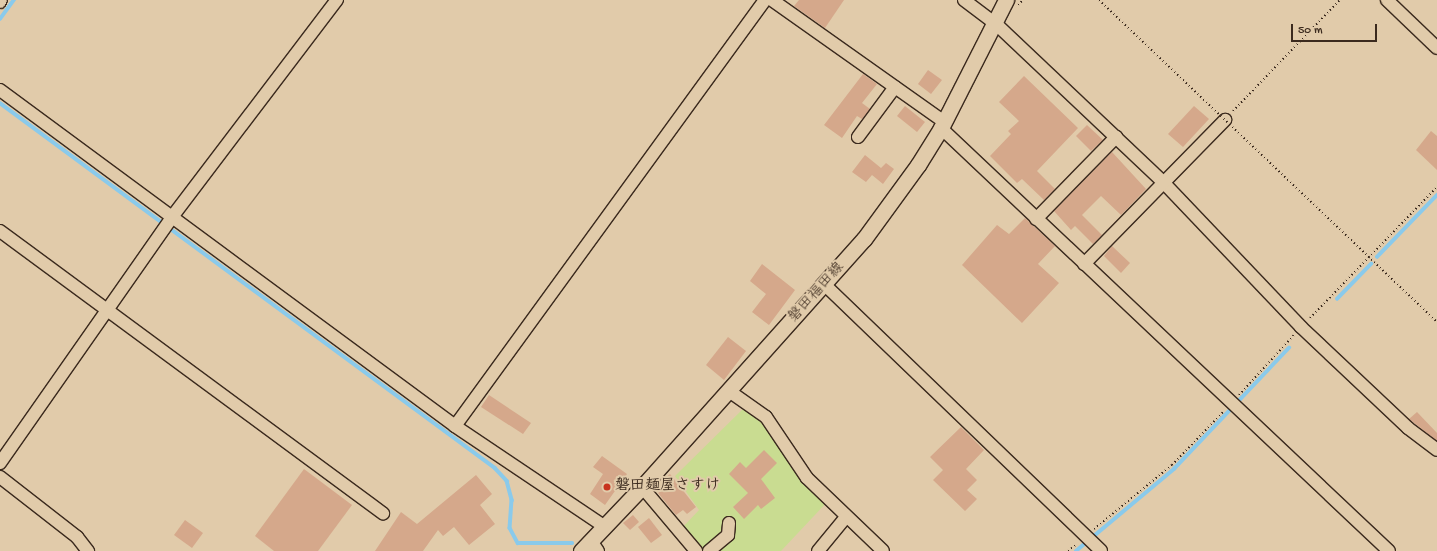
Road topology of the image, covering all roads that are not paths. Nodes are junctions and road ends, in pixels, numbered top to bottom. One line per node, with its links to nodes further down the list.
1 (337, 0): 16 (street)
2 (764, 0): 23 (street)
3 (772, 0): 9 (street)
4 (964, 0): 7 (street)
5 (1006, 0): 7 (main road, 磐田福田線)
6 (1388, 0): 8 (street)
7 (995, 23): 12 (main road, 磐田福田線); 14 (street)
8 (1437, 48)
9 (895, 87): 12 (street); 13 (street)
10 (0, 90): 16 (street)
11 (1225, 120): 15 (street)
12 (942, 125): 17 (street); 20 (main road, 磐田福田線)
13 (858, 137)
14 (1116, 137): 15 (street); 17 (street)
15 (1163, 182): 19 (street); 24 (street)
16 (172, 217): 21 (street); 23 (street)
17 (1036, 219): 19 (street)
18 (0, 231): 21 (street)
19 (1084, 264): 39 (street)
20 (825, 285): 22 (main road, 磐田福田線); 32 (street)
21 (107, 310): 25 (street); 28 (street)
22 (729, 391): 27 (main road, 磐田福田線); 29 (street)
23 (454, 426): 31 (street)
24 (1437, 450)
25 (0, 463)
26 (0, 477): 34 (street)
27 (642, 487): 31 (main road, 磐田福田線); 35 (street)
28 (383, 513)
29 (846, 517): 37 (street); 38 (street)
30 (729, 523): 36 (street)
31 (604, 526): 33 (main road, 磐田福田線)
32 (1093, 544)
33 (590, 548)
34 (88, 551)
35 (696, 551)
36 (709, 551)
37 (818, 551)
38 (883, 551)
39 (1390, 551)

